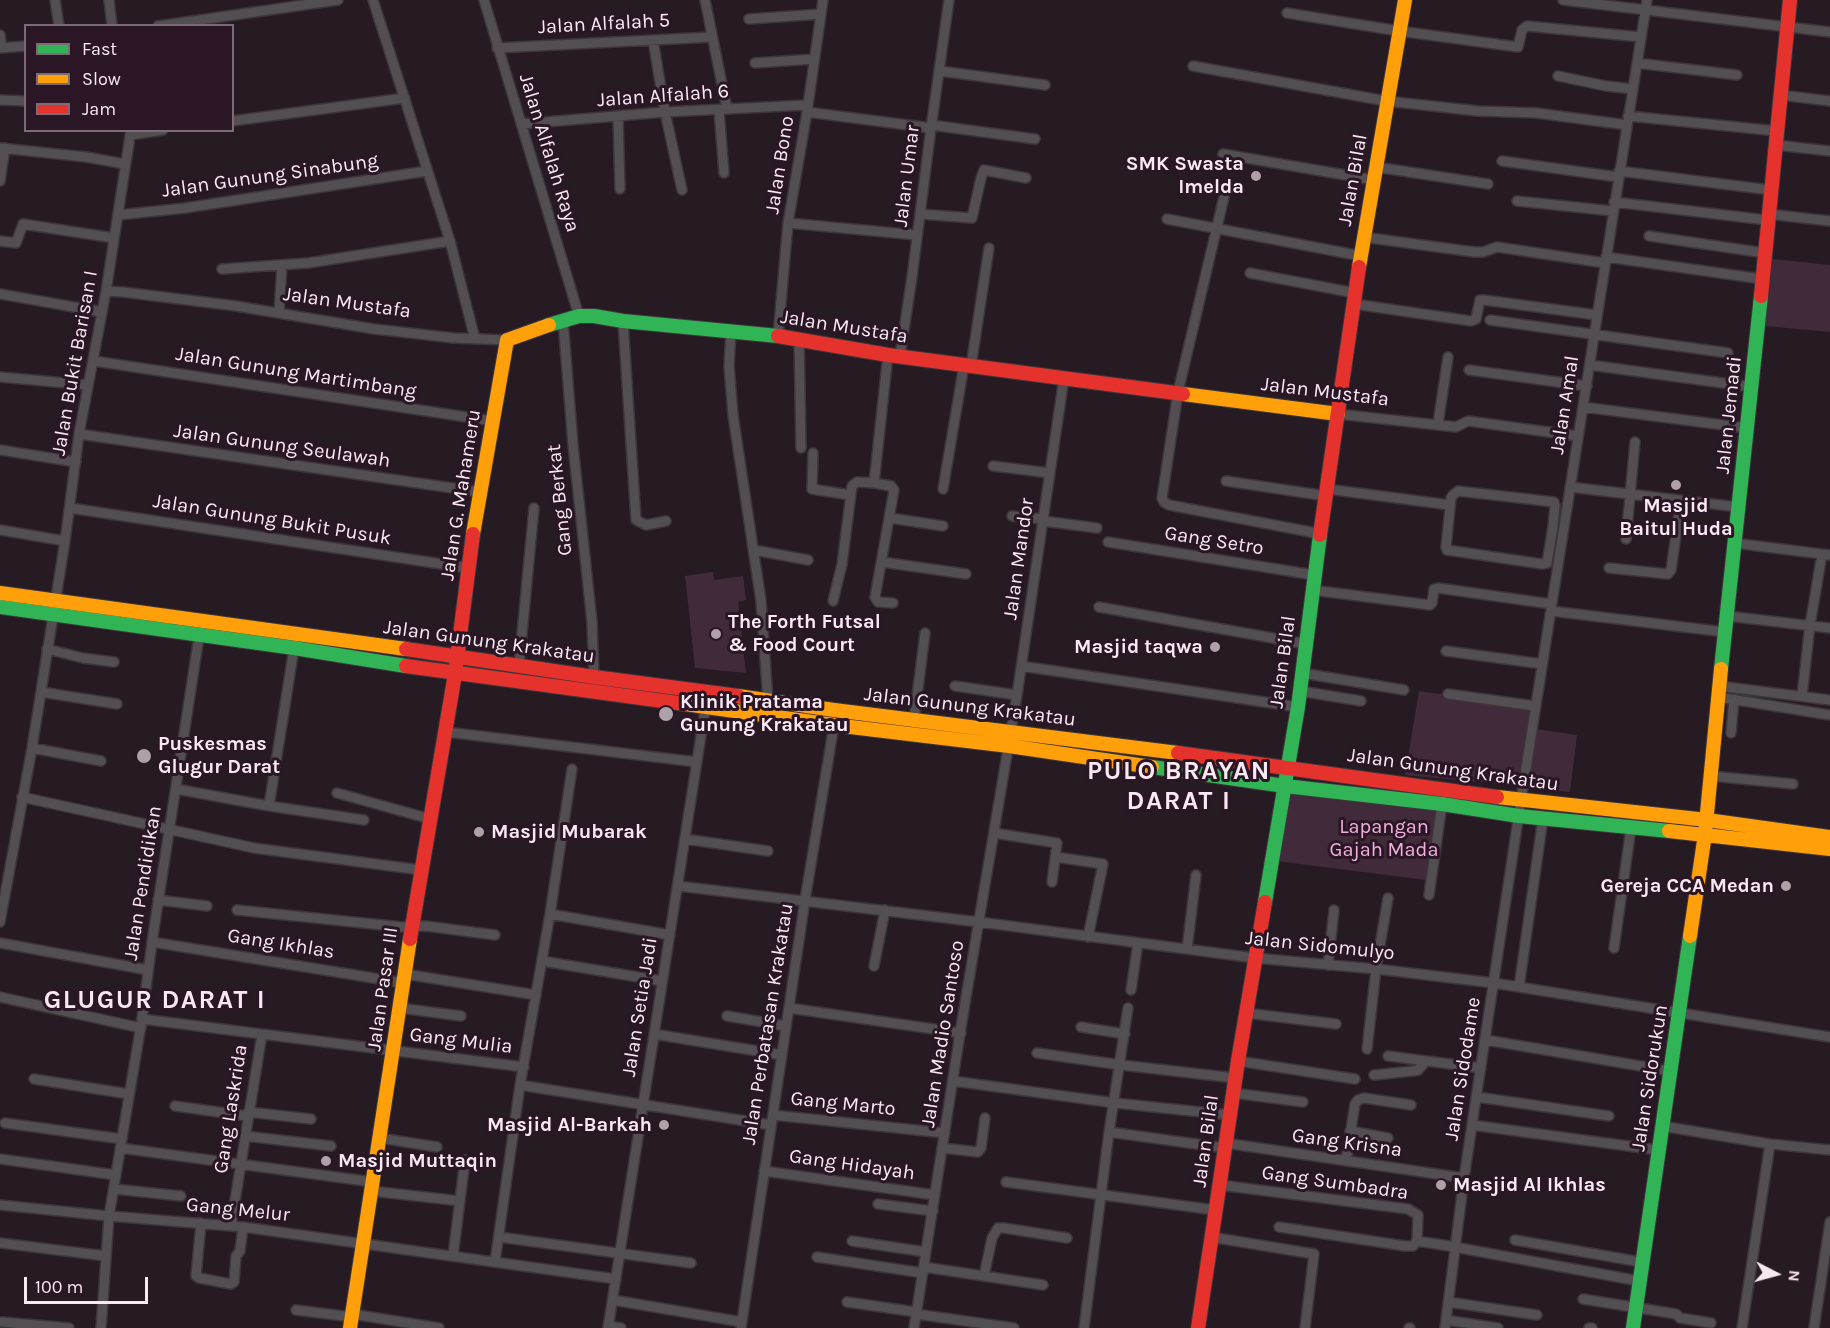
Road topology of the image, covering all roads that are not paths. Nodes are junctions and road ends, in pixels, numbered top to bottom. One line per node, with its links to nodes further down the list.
1 (55, 0): 16 (street)
2 (109, 0): 17 (street)
3 (338, 0): 18 (street)
4 (373, 0): 39 (street)
5 (484, 0): 28 (street, Jalan Alfalah Raya)
6 (705, 0): 23 (street)
7 (823, 0): 13 (street, Jalan Bono)
8 (949, 0): 33 (street, Jalan Umar)
9 (1404, 0): 20 (main road, Jalan Bilal)
10 (1563, 0): 12 (street)
11 (1790, 0): 19 (main road, Jalan Jemadi)
12 (1646, 4): 19 (street); 24 (street, Jalan Amal)
13 (821, 14): 15 (street); 29 (street, Jalan Bono)
14 (1287, 14): 20 (street)
15 (749, 19)
16 (59, 24)
17 (112, 24)
18 (172, 24)
19 (1787, 27): 21 (street); 38 (main road, Jalan Jemadi)
20 (1399, 31): 24 (street); 41 (main road, Jalan Bilal)
21 (1830, 32)
22 (0, 35): 27 (street)
23 (712, 37): 25 (street, Jalan Alfalah 5); 45 (street)
24 (1641, 37): 31 (street, Jalan Amal)
25 (653, 40): 28 (street, Jalan Alfalah 5); 46 (street)
26 (24, 46): 27 (street)
27 (1, 48)
28 (497, 48): 50 (street, Jalan Alfalah Raya)
29 (814, 59): 30 (street); 44 (street, Jalan Bono)
30 (755, 63)
31 (1637, 63): 34 (street); 37 (street, Jalan Amal)
32 (1193, 66): 41 (street)
33 (940, 71): 36 (street); 51 (street, Jalan Umar)
34 (1737, 75)
35 (1558, 76): 37 (street)
36 (1045, 85)
37 (1633, 89): 49 (street, Jalan Amal)
38 (1781, 95): 43 (street); 53 (main road, Jalan Jemadi)
39 (405, 98): 48 (street); 60 (street)
40 (0, 100): 42 (street)
41 (1386, 100): 49 (street); 62 (main road, Jalan Bilal)
42 (24, 101)
43 (1830, 101)
44 (807, 108): 45 (street, Jalan Alfalah 6); 51 (street, Jalan Alfalah 6); 78 (street, Jalan Bono)
45 (723, 110): 46 (street, Jalan Alfalah 6); 61 (street)
46 (665, 112): 47 (street, Jalan Alfalah 6); 68 (street)
47 (618, 116): 50 (street, Jalan Alfalah 6); 67 (street)
48 (234, 121)
49 (1628, 121): 53 (street); 63 (street, Jalan Amal)
50 (521, 124): 100 (street, Jalan Alfalah Raya)
51 (931, 126): 54 (street, Jalan Alfalah 6); 73 (street, Jalan Umar)
52 (130, 133): 59 (street, Jalan Bukit Barisan I)
53 (1777, 138): 56 (street); 69 (main road, Jalan Jemadi)
54 (1035, 139)
55 (3, 148): 59 (street); 65 (street)
56 (1830, 151)
57 (1223, 154): 62 (street)
58 (1502, 161): 63 (street)
59 (125, 164): 74 (street, Jalan Bukit Barisan I)
60 (427, 171): 74 (street, Jalan Gunung Sinabung); 85 (street)
61 (724, 173)
62 (1375, 174): 66 (street); 82 (main road, Jalan Bilal)
63 (1619, 174): 69 (street); 72 (street, Jalan Amal)
64 (1026, 178): 73 (street)
65 (0, 181)
66 (1488, 184)
67 (620, 189)
68 (681, 190)
69 (1770, 190): 75 (main road, Jalan Jemadi)
70 (1224, 197): 79 (street)
71 (1517, 201): 72 (street)
72 (1613, 207): 75 (street); 89 (street, Jalan Amal)
73 (920, 214): 80 (street, Jalan Umar)
74 (118, 215): 83 (street, Jalan Bukit Barisan I)
75 (1768, 217): 77 (street); 87 (main road, Jalan Jemadi)
76 (1167, 219): 79 (street)
77 (1830, 221)
78 (788, 223): 80 (street); 106 (street, Jalan Bono)
79 (1216, 228): 88 (street); 122 (street)
80 (917, 235): 111 (street, Jalan Umar)
81 (1649, 236): 87 (street)
82 (1364, 237): 88 (main road, Jalan Bilal); 89 (street)
83 (114, 238): 84 (street); 94 (street, Jalan Bukit Barisan I)
84 (0, 242)
85 (450, 242): 90 (street); 107 (street)
86 (989, 248): 115 (street)
87 (1765, 253): 93 (main road, Jalan Jemadi)
88 (1361, 256): 96 (main road, Jalan Bilal)
89 (1606, 260): 93 (street); 99 (street, Jalan Amal)
90 (282, 266): 91 (street); 98 (street)
91 (222, 269)
92 (1250, 273): 96 (street)
93 (1762, 279): 121 (main road, Jalan Jemadi)
94 (106, 291): 97 (street, Jalan Bukit Barisan I); 98 (street, Jalan Mustafa)
95 (0, 294): 97 (street)
96 (1354, 298): 99 (street); 124 (main road, Jalan Bilal)
97 (102, 312): 113 (street, Jalan Bukit Barisan I)
98 (279, 313): 107 (street, Jalan Mustafa)
99 (1598, 315): 105 (street, Jalan Amal)
100 (579, 316): 101 (main road, Jalan Mustafa); 103 (main road, Jalan Mustafa)
101 (563, 320): 109 (main road, Jalan Mustafa); 195 (street, Gang Berkat)
102 (1490, 320): 105 (street)
103 (623, 321): 104 (main road, Jalan Mustafa); 153 (street)
104 (731, 330): 106 (main road, Jalan Mustafa); 162 (street)
105 (1595, 334): 110 (street); 114 (street, Jalan Amal)
106 (778, 336): 108 (main road, Jalan Mustafa)
107 (475, 339): 109 (street, Jalan Mustafa)
108 (799, 339): 111 (main road, Jalan Mustafa); 131 (street)
109 (507, 340): 125 (main road, Jalan G. Mahameru)
110 (1728, 353)
111 (894, 356): 115 (main road, Jalan Mustafa); 138 (street, Jalan Umar)
112 (1448, 357): 126 (street)
113 (94, 361): 119 (street, Jalan Bukit Barisan I); 125 (street, Jalan Gunung Martimbang)
114 (1590, 365): 120 (street, Jalan Amal); 121 (street)
115 (967, 366): 118 (main road, Jalan Mustafa); 140 (street)
116 (1469, 370): 120 (street)
117 (0, 377): 119 (street)
118 (1064, 378): 122 (main road, Jalan Mustafa); 136 (street, Jalan Mandor)
119 (88, 384): 128 (street, Jalan Bukit Barisan I)
120 (1587, 386): 123 (street, Jalan Amal)
121 (1752, 387): 127 (main road, Jalan Jemadi)
122 (1179, 393): 124 (main road, Jalan Mustafa); 157 (street)
123 (1583, 407): 127 (street); 129 (street, Jalan Amal)
124 (1338, 414): 126 (street, Jalan Mustafa); 142 (main road, Jalan Bilal)
125 (492, 420): 141 (main road, Jalan G. Mahameru)
126 (1438, 424): 129 (street, Jalan Mustafa)
127 (1747, 428): 147 (main road, Jalan Jemadi)
128 (79, 434): 134 (street, Jalan Bukit Barisan I); 141 (street, Jalan Gunung Seulawah)
129 (1578, 436): 139 (street, Jalan Amal)
130 (1635, 442): 144 (street)
131 (801, 448)
132 (0, 450): 134 (street)
133 (813, 453): 143 (street)
134 (75, 462): 148 (street, Jalan Bukit Barisan I)
135 (993, 466): 136 (street)
136 (1050, 473): 152 (street, Jalan Mandor)
137 (1226, 481): 142 (street)
138 (874, 483): 143 (street); 151 (street)
139 (1570, 488): 144 (street); 177 (street, Jalan Amal)
140 (942, 489)
141 (480, 492): 166 (main road, Jalan G. Mahameru)
142 (1327, 493): 146 (street); 157 (main road, Jalan Bilal)
143 (850, 495): 172 (street)
144 (1631, 495): 145 (street); 158 (street)
145 (1681, 501): 147 (street); 167 (street)
146 (1450, 505): 146 (street)
147 (1738, 507): 161 (main road, Jalan Jemadi)
148 (70, 508): 159 (street, Jalan Bukit Barisan I); 166 (street, Jalan Gunung Bukit Pusuk)
149 (534, 508): 190 (street)
150 (1012, 516): 152 (street)
151 (890, 518): 154 (street); 165 (street)
152 (1043, 520): 155 (street); 192 (street, Jalan Mandor)
153 (666, 521)
154 (943, 526)
155 (1097, 528)
156 (0, 530): 159 (street)
157 (1321, 534): 169 (main road, Jalan Bilal)
158 (1626, 539)
159 (65, 541): 176 (street, Jalan Bukit Barisan I)
160 (1108, 542): 169 (street, Gang Setro)
161 (1734, 543): 163 (street); 178 (main road, Jalan Jemadi)
162 (754, 550): 164 (street); 207 (street)
163 (1826, 555): 179 (street)
164 (808, 560)
165 (882, 562): 168 (street); 173 (street)
166 (468, 568): 188 (main road, Jalan G. Mahameru)
167 (1609, 568)
168 (966, 574)
169 (1314, 575): 170 (main road, Jalan Bilal)
170 (1312, 590): 177 (street); 185 (main road, Jalan Bilal)
171 (0, 593): 176 (main road, Jalan Gunung Krakatau)
172 (834, 601)
173 (893, 603)
174 (0, 607): 176 (main road, Jalan Gunung Krakatau)
175 (1099, 607): 185 (street)
176 (53, 608): 180 (main road, Jalan Gunung Krakatau); 186 (street, Jalan Bukit Barisan I)
177 (1551, 608): 182 (street); 191 (street, Jalan Amal)
178 (1727, 616): 179 (street); 182 (main road, Jalan Jemadi)
179 (1810, 625): 181 (street); 204 (street)
180 (200, 628): 184 (main road, Jalan Gunung Krakatau); 228 (street, Jalan Pendidikan)
181 (1830, 628)
182 (1725, 632): 200 (main road, Jalan Jemadi)
183 (925, 633): 214 (street)
184 (295, 641): 188 (main road, Jalan Gunung Krakatau); 194 (main road, Jalan Gunung Krakatau); 233 (street)
185 (1306, 644): 193 (main road, Jalan Bilal)
186 (47, 649): 189 (street); 201 (street, Jalan Bukit Barisan I)
187 (1446, 651): 191 (street)
188 (458, 657): 190 (main road, Jalan Gunung Krakatau); 194 (main road, Jalan Pasar III)
189 (114, 662)
190 (519, 664): 195 (main road, Jalan Gunung Krakatau)
191 (1542, 664): 211 (street, Jalan Amal)
192 (1021, 666): 203 (street, Jalan Mandor); 210 (street)
193 (1302, 673): 197 (street); 199 (main road, Jalan Bilal)
194 (455, 674): 212 (main road, Jalan Gunung Krakatau); 216 (main road, Jalan Pasar III)
195 (594, 677): 198 (main road, Jalan Gunung Krakatau)
196 (955, 686): 203 (street)
197 (1404, 690)
198 (708, 691): 207 (main road, Jalan Gunung Krakatau); 212 (street, Jalan Setia Jadi)
199 (1300, 691): 208 (street); 210 (main road, Jalan Bilal)
200 (1719, 691): 204 (street); 205 (street); 225 (main road, Jalan Jemadi)
201 (40, 692): 209 (street); 220 (street, Jalan Bukit Barisan I)
202 (1448, 694): 211 (street)
203 (1017, 695): 217 (street, Jalan Mandor)
204 (1802, 696): 206 (street)
205 (1734, 699): 213 (street); 218 (street)
206 (1830, 700)
207 (768, 701): 214 (main road, Jalan Gunung Krakatau)
208 (1361, 701)
209 (117, 704)
210 (1298, 706): 223 (main road, Jalan Bilal)
211 (1535, 706): 231 (street, Jalan Amal)
212 (706, 707): 215 (main road, Jalan Gunung Krakatau); 222 (street, Jalan Setia Jadi)
213 (1830, 715)
214 (914, 720): 217 (main road, Jalan Gunung Krakatau)
215 (834, 725): 219 (main road, Jalan Gunung Krakatau); 255 (street, Jalan Perbatasan Krakatau)
216 (446, 732): 222 (street); 236 (main road, Jalan Pasar III)
217 (1011, 732): 219 (street, Jalan Mandor); 223 (main road, Jalan Gunung Krakatau)
218 (1731, 733)
219 (1009, 746): 227 (main road, Jalan Gunung Krakatau); 241 (street, Jalan Madio Santoso)
220 (32, 748): 221 (street); 230 (street, Jalan Bukit Barisan I)
221 (101, 761)
222 (696, 762): 243 (street, Jalan Setia Jadi)
223 (1287, 766): 227 (main road, Jalan Bilal); 231 (main road, Jalan Gunung Krakatau)
224 (572, 769): 260 (street)
225 (1711, 776): 226 (street); 238 (main road, Jalan Jemadi)
226 (1793, 784)
227 (1285, 786): 232 (main road, Jalan Gunung Krakatau); 272 (main road, Jalan Bilal)
228 (176, 789): 233 (street); 240 (street, Jalan Pendidikan)
229 (337, 793): 236 (street)
230 (22, 798): 240 (street); 248 (street, Jalan Bukit Barisan I)
231 (1521, 800): 234 (street, Jalan Amal); 238 (main road, Jalan Gunung Krakatau)
232 (1442, 804): 234 (main road, Jalan Gunung Krakatau); 252 (street)
233 (269, 806): 237 (street)
234 (1519, 816): 235 (main road, Jalan Gunung Krakatau); 280 (street, Jalan Sidodame)
235 (1543, 818): 239 (main road, Jalan Gunung Krakatau); 281 (street)
236 (430, 819): 247 (main road, Jalan Pasar III)
237 (364, 820)
238 (1706, 827): 239 (main road, Jalan Gunung Krakatau); 242 (main road, Jalan Gunung Krakatau); 244 (main road, Jalan Gunung Krakatau); 288 (main road, Jalan Sidorukun)
239 (1631, 828): 270 (street)
240 (170, 829): 247 (street); 254 (street, Jalan Pendidikan)
241 (994, 832): 246 (street); 262 (street, Jalan Madio Santoso)
242 (1830, 837)
243 (685, 839): 245 (street); 251 (street, Jalan Setia Jadi)
244 (1830, 849)
245 (768, 851)
246 (1056, 857): 250 (street); 266 (street)
247 (421, 870): 263 (main road, Jalan Pasar III)
248 (4, 875): 261 (street, Jalan Bukit Barisan I)
249 (1196, 875): 271 (street)
250 (1052, 882)
251 (678, 886): 255 (street, Jalan Sidomulyo); 265 (street, Jalan Setia Jadi)
252 (1429, 895)
253 (1388, 898): 276 (street)
254 (158, 900): 256 (street); 267 (street, Jalan Pendidikan)
255 (805, 900): 258 (street, Jalan Sidomulyo); 286 (street, Jalan Perbatasan Krakatau)
256 (207, 906)
257 (237, 910): 263 (street)
258 (885, 910): 262 (street, Jalan Sidomulyo); 275 (street)
259 (1334, 910): 274 (street)
260 (552, 914): 265 (street); 273 (street)
261 (0, 922)
262 (979, 922): 266 (street, Jalan Sidomulyo); 296 (street, Jalan Madio Santoso)
263 (412, 927): 264 (street); 278 (main road, Jalan Pasar III)
264 (495, 935)
265 (670, 935): 279 (street, Jalan Setia Jadi)
266 (1088, 937): 269 (street, Jalan Sidomulyo)
267 (152, 942): 277 (street, Jalan Pendidikan); 278 (street, Gang Ikhlas)
268 (0, 943): 277 (street)
269 (1138, 943): 271 (street, Jalan Sidomulyo); 282 (street)
270 (1614, 948)
271 (1186, 949): 272 (street, Jalan Sidomulyo)
272 (1255, 958): 274 (street, Jalan Sidomulyo); 289 (main road, Jalan Bilal)
273 (543, 961): 279 (street); 283 (street)
274 (1328, 965): 276 (street, Jalan Sidomulyo)
275 (874, 966)
276 (1376, 969): 280 (street, Jalan Sidomulyo); 302 (street)
277 (148, 970): 292 (street, Jalan Pendidikan)
278 (404, 978): 283 (street, Gang Ikhlas); 285 (main road, Jalan Pasar III)
279 (662, 981): 298 (street, Jalan Setia Jadi)
280 (1494, 983): 281 (street, Jalan Sidomulyo); 301 (street, Jalan Sidodame)
281 (1519, 987): 288 (street, Jalan Sidomulyo)
282 (1131, 990)
283 (536, 995): 310 (street)
284 (0, 998): 292 (street, Gang Mulia)
285 (400, 1008): 290 (street); 303 (main road, Jalan Pasar III)
286 (789, 1008): 294 (street, Jalan Perbatasan Krakatau); 296 (street)
287 (1128, 1008): 299 (street)
288 (1679, 1012): 300 (street, Jalan Sidomulyo); 312 (main road, Jalan Sidorukun)
289 (1246, 1013): 293 (street); 307 (main road, Jalan Bilal)
290 (461, 1016)
291 (727, 1016): 294 (street)
292 (141, 1023): 297 (street, Gang Mulia); 319 (street, Jalan Pendidikan)
293 (1335, 1024)
294 (786, 1026): 305 (street, Jalan Perbatasan Krakatau)
295 (1081, 1027): 299 (street)
296 (960, 1033): 317 (street, Jalan Madio Santoso)
297 (262, 1034): 303 (street, Gang Mulia); 327 (street, Gang Laskrida)
298 (654, 1034): 305 (street); 324 (street, Jalan Setia Jadi)
299 (1125, 1034): 309 (street)
300 (1830, 1037)
301 (1486, 1041): 311 (street, Jalan Sidodame); 312 (street)
302 (1367, 1049)
303 (394, 1050): 310 (street, Gang Mulia); 340 (main road, Jalan Pasar III)
304 (1037, 1053): 309 (street)
305 (782, 1055): 332 (street, Jalan Perbatasan Krakatau)
306 (1389, 1056): 308 (street)
307 (1238, 1061): 314 (main road, Jalan Bilal); 316 (street)
308 (1426, 1061): 311 (street); 313 (street)
309 (1120, 1065): 314 (street); 323 (street)
310 (524, 1067): 318 (street)
311 (1481, 1068): 321 (street, Jalan Sidodame)
312 (1671, 1071): 335 (main road, Jalan Sidorukun)
313 (1374, 1075)
314 (1235, 1078): 320 (main road, Jalan Bilal)
315 (34, 1079): 319 (street)
316 (1355, 1079)
317 (953, 1082): 323 (street); 338 (street, Jalan Madio Santoso)
318 (520, 1085): 324 (street, Gang Marto); 375 (street)
319 (129, 1094): 342 (street, Jalan Pendidikan)
320 (1233, 1094): 322 (street); 328 (main road, Jalan Bilal)
321 (1477, 1097): 329 (street); 334 (street, Jalan Sidodame)
322 (1303, 1102)
323 (1115, 1103): 328 (street); 337 (street)
324 (643, 1104): 332 (street, Gang Marto); 385 (street, Jalan Setia Jadi)
325 (1411, 1105): 336 (street)
326 (175, 1106): 327 (street)
327 (248, 1114): 331 (street); 339 (street, Gang Laskrida)
328 (1230, 1115): 344 (main road, Jalan Bilal)
329 (1608, 1116)
330 (985, 1118): 347 (street)
331 (311, 1119)
332 (772, 1120): 338 (street, Gang Marto); 354 (street, Jalan Perbatasan Krakatau)
333 (5, 1123): 342 (street)
334 (1472, 1125): 348 (street); 356 (street, Jalan Sidodame)
335 (1662, 1126): 343 (street); 348 (main road, Jalan Sidorukun)
336 (1350, 1131): 341 (street); 352 (street)
337 (1109, 1132): 344 (street, Gang Krisna); 361 (street)
338 (945, 1133): 347 (street, Jalan Madio Santoso)
339 (245, 1136): 345 (street); 353 (street, Gang Laskrida)
340 (380, 1138): 346 (street); 359 (main road, Jalan Pasar III)
341 (1388, 1138)
342 (121, 1144): 353 (street); 355 (street, Jalan Pendidikan)
343 (1770, 1144): 349 (street); 422 (street)
344 (1225, 1145): 352 (street, Gang Krisna); 358 (main road, Jalan Bilal)
345 (332, 1146)
346 (437, 1147)
347 (942, 1148): 362 (street, Jalan Madio Santoso)
348 (1658, 1150): 390 (main road, Jalan Sidorukun)
349 (1830, 1150)
350 (0, 1160): 355 (street)
351 (465, 1160): 364 (street)
352 (1346, 1161): 356 (street, Gang Krisna)
353 (240, 1164): 359 (street); 372 (street, Gang Laskrida)
354 (764, 1171): 362 (street, Gang Hidayah); 409 (street, Jalan Perbatasan Krakatau)
355 (116, 1174): 360 (street, Jalan Pendidikan)
356 (1464, 1178): 383 (street, Jalan Sidodame)
357 (1006, 1182): 361 (street)
358 (1220, 1185): 367 (main road, Jalan Bilal); 380 (street, Gang Sumbadra)
359 (372, 1187): 364 (street); 382 (main road, Jalan Pasar III)
360 (114, 1189): 363 (street); 369 (street, Jalan Pendidikan)
361 (1101, 1194): 367 (street); 417 (street)
362 (935, 1195): 368 (street, Jalan Madio Santoso)
363 (181, 1196)
364 (460, 1201): 387 (street)
365 (878, 1204): 368 (street)
366 (0, 1205): 369 (street, Gang Melur)
367 (1215, 1210): 376 (main road, Jalan Bilal)
368 (933, 1211): 384 (street, Jalan Madio Santoso)
369 (109, 1216): 371 (street, Gang Melur); 386 (street, Jalan Pendidikan)
370 (1830, 1222): 423 (street)
371 (201, 1223): 372 (street, Gang Melur); 373 (street)
372 (231, 1225): 373 (street, Gang Melur)
373 (243, 1227): 382 (street, Gang Melur)
374 (1279, 1227): 380 (street)
375 (499, 1237): 385 (street); 389 (street)
376 (1211, 1237): 418 (main road, Jalan Bilal); 419 (street)
377 (1067, 1238): 393 (street)
378 (1515, 1240): 390 (street)
379 (852, 1241): 384 (street)
380 (1418, 1241): 383 (street)
381 (0, 1243): 386 (street)
382 (363, 1243): 387 (street, Gang Melur); 405 (main road, Jalan Pasar III)
383 (1455, 1247): 395 (street); 400 (street, Jalan Sidodame)
384 (926, 1252): 392 (street, Jalan Madio Santoso)
385 (620, 1254): 391 (street); 394 (street, Jalan Setia Jadi)
386 (106, 1256): 412 (street, Jalan Pendidikan)
387 (453, 1256): 389 (street, Gang Melur)
388 (817, 1257): 392 (street)
389 (495, 1262): 394 (street, Gang Melur)
390 (1641, 1262): 395 (main road, Jalan Sidorukun)
391 (691, 1263)
392 (923, 1270): 393 (street); 403 (street, Jalan Madio Santoso)
393 (984, 1276): 396 (street)
394 (616, 1280): 398 (street, Jalan Setia Jadi)
395 (1639, 1281): 401 (main road, Jalan Sidorukun)
396 (1043, 1285)
397 (1583, 1299): 401 (street)
398 (613, 1300): 409 (street); 410 (street, Jalan Setia Jadi)
399 (847, 1302): 403 (street)
400 (1448, 1302): 404 (street); 408 (street, Jalan Sidodame)
401 (1635, 1306): 407 (street); 421 (main road, Jalan Sidorukun)
402 (296, 1310): 405 (street)
403 (916, 1313): 415 (street, Jalan Madio Santoso); 416 (street)
404 (1537, 1316)
405 (351, 1320): 413 (street)
406 (2, 1322): 411 (street)
407 (1711, 1323)
408 (1445, 1324): 420 (street)
409 (742, 1326)
410 (608, 1327): 414 (street)
411 (69, 1328)
412 (102, 1328)
413 (439, 1328)
414 (621, 1328)
415 (914, 1328)
416 (1014, 1328)
417 (1084, 1328)
418 (1198, 1328)
419 (1305, 1328)
420 (1498, 1328)
421 (1633, 1328)
422 (1742, 1328)
423 (1814, 1328)

